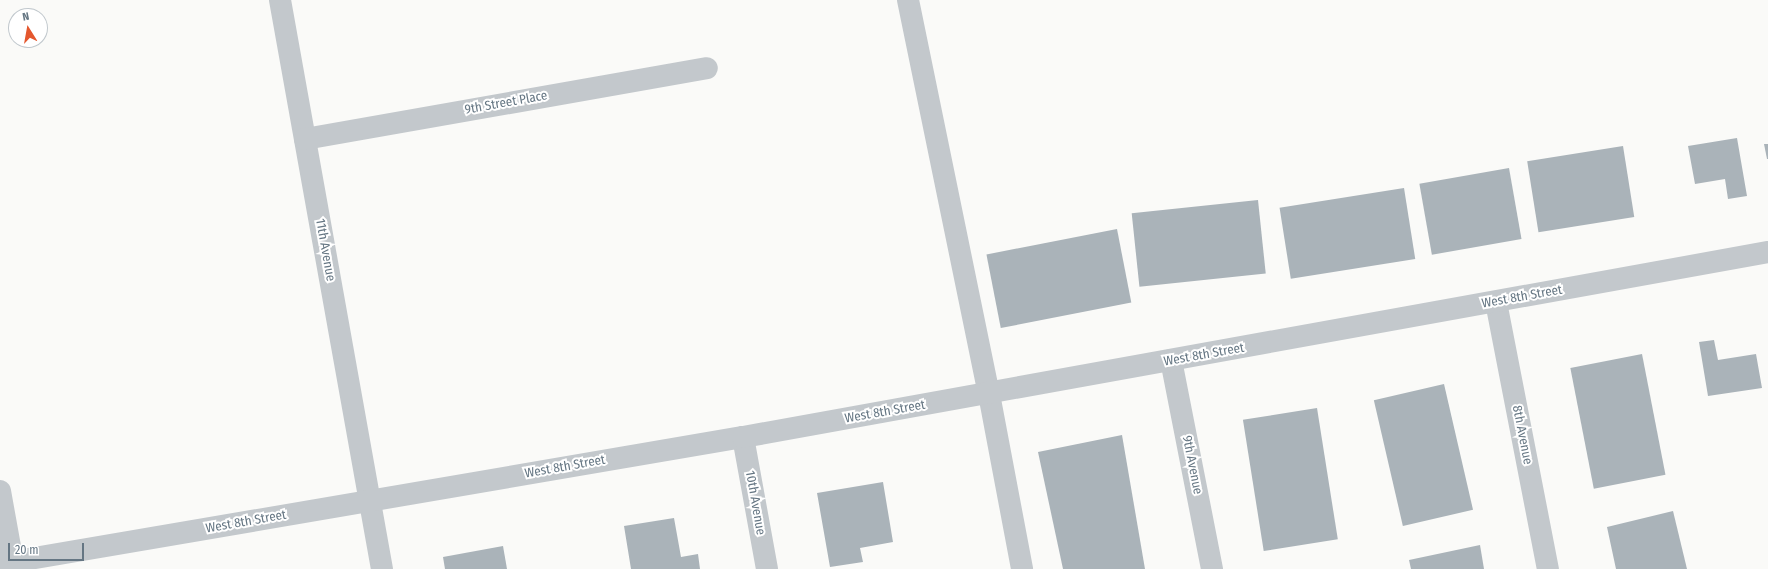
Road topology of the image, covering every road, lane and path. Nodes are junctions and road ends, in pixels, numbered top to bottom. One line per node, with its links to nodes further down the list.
1 (280, 0): 4 (street, 11th Avenue)
2 (908, 0): 8 (street)
3 (707, 68): 4 (street, 9th Street Place)
4 (305, 139): 11 (street, 11th Avenue)
5 (1768, 252): 6 (street, West 8th Street)
6 (1496, 302): 7 (street, West 8th Street); 17 (street, 8th Avenue)
7 (1171, 360): 8 (street, West 8th Street); 16 (street, 9th Avenue)
8 (988, 394): 9 (street, West 8th Street); 15 (street)
9 (743, 437): 11 (street, West 8th Street); 14 (street, 10th Avenue)
10 (0, 491): 12 (street)
11 (370, 501): 12 (street, West 8th Street); 13 (street, 11th Avenue)
12 (9, 565)
13 (382, 569)
14 (767, 569)
15 (1022, 569)
16 (1212, 569)
17 (1548, 569)

